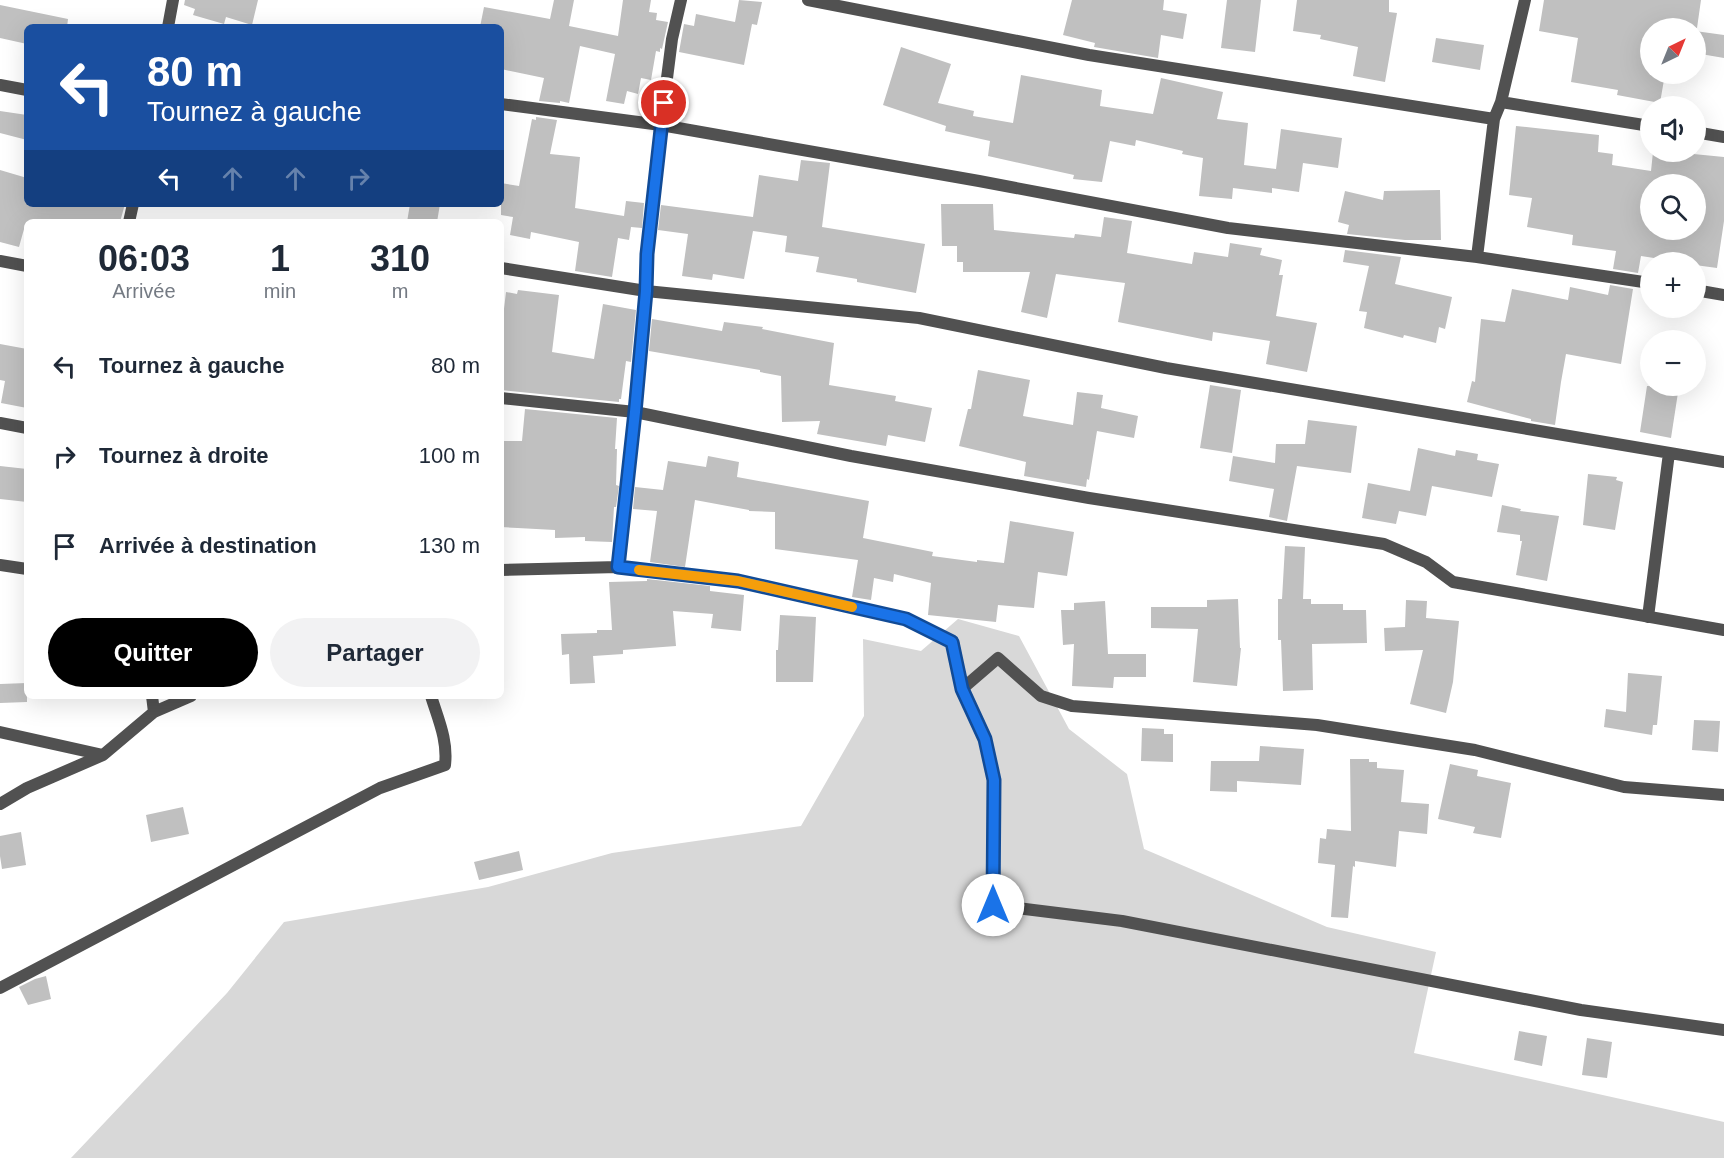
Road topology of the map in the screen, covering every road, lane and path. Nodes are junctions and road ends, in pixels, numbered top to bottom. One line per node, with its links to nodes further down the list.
1 (173, 0): 5 (street)
2 (681, 0): 12 (street)
3 (808, 0): 10 (street)
4 (1525, 0): 8 (street)
5 (169, 24)
6 (0, 85): 7 (street)
7 (24, 89)
8 (1501, 102): 10 (street); 11 (street)
9 (504, 104): 12 (street)
10 (1494, 119): 15 (street)
11 (1640, 124)
12 (661, 125): 15 (street); 20 (street)
13 (1706, 134): 14 (street)
14 (1724, 137)
15 (1477, 257): 19 (street)
16 (0, 261): 17 (street)
17 (24, 265)
18 (504, 268): 20 (street)
19 (1640, 281)
20 (646, 291): 24 (street); 27 (street)
21 (1706, 292): 22 (street)
22 (1724, 295)
23 (504, 398): 24 (street)
24 (635, 412): 30 (street); 33 (street)
25 (0, 423): 26 (street)
26 (24, 427)
27 (1669, 453): 28 (street); 33 (street)
28 (1724, 462)
29 (0, 565): 31 (street)
30 (618, 567): 32 (street); 35 (street)
31 (24, 568)
32 (504, 570)
33 (1648, 617): 34 (street)
34 (1724, 630)
35 (962, 689): 42 (street); 45 (street)
36 (152, 699): 39 (street)
37 (184, 699): 39 (street)
38 (432, 699): 44 (street)
39 (154, 712): 41 (street)
40 (0, 732): 41 (street)
41 (103, 755): 43 (street)
42 (1724, 795)
43 (0, 804)
44 (0, 988)
45 (1724, 1030)

